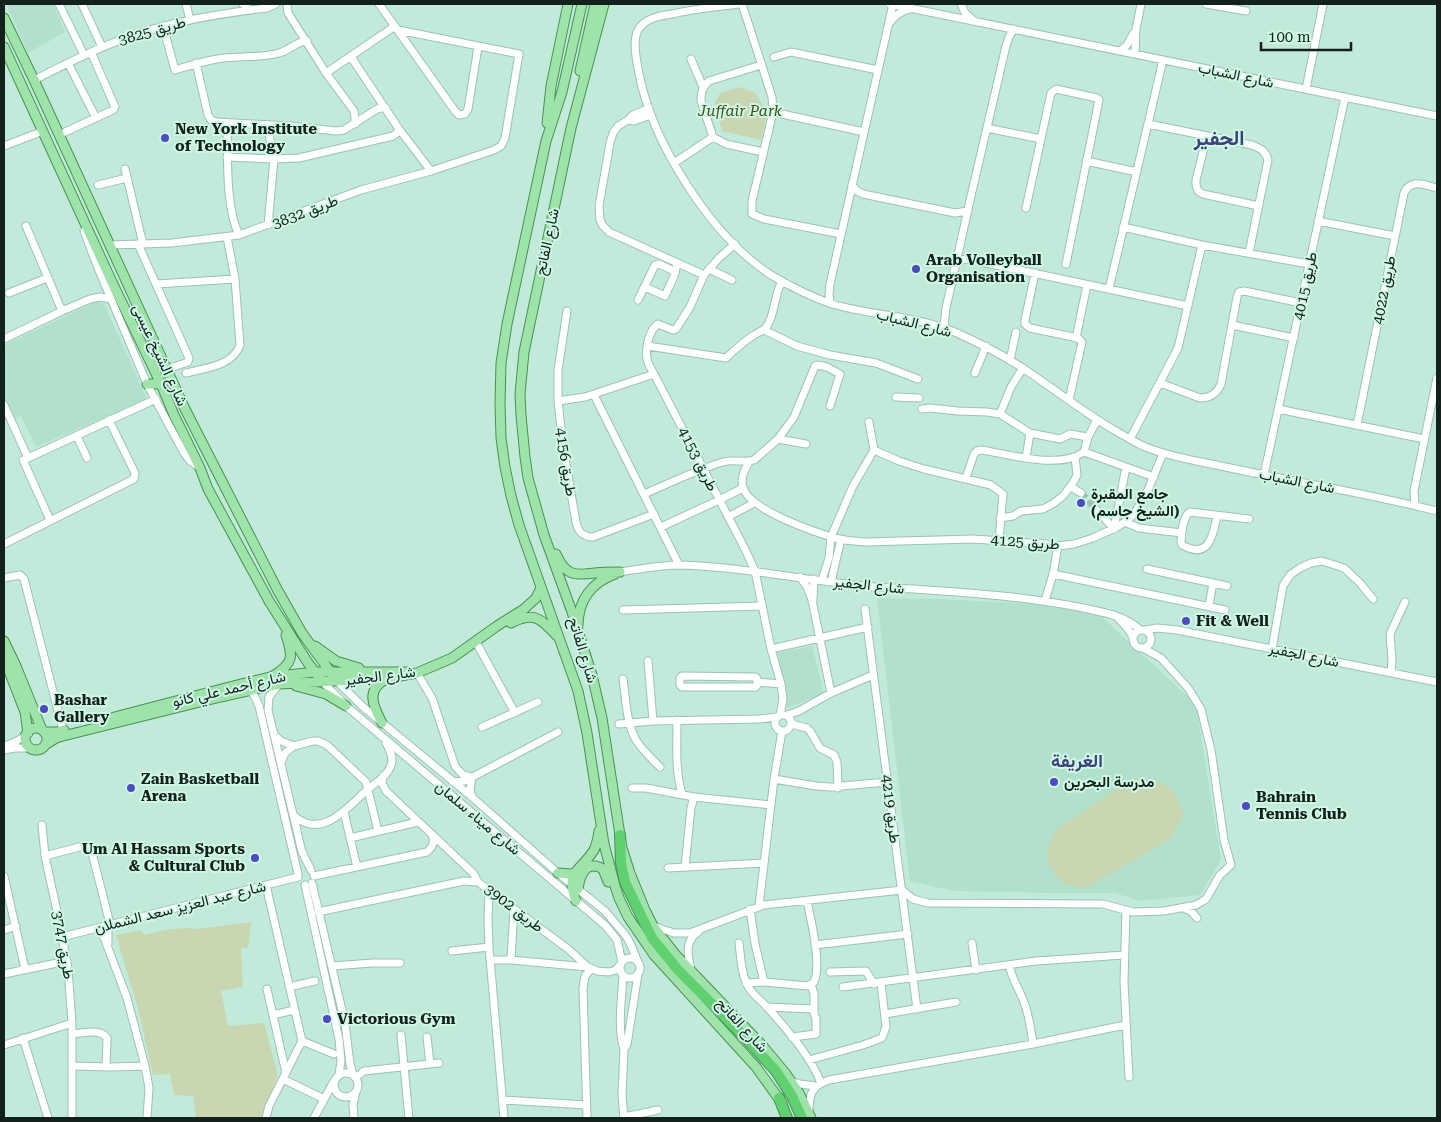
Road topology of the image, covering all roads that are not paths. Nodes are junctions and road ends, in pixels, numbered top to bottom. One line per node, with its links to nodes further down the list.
1 (59, 4): 41 (street)
2 (82, 4): 37 (street)
3 (186, 4): 25 (street)
4 (243, 4): 21 (street)
5 (276, 4): 21 (street, طريق 3825)
6 (287, 4): 33 (street)
7 (379, 4): 29 (street)
8 (568, 4): 73 (main road, شارع الفاتح)
9 (582, 4): 73 (main road, شارع الفاتح)
10 (596, 4): 64 (main road, شارع الفاتح)
11 (604, 4): 64 (main road, شارع الفاتح)
12 (709, 4): 20 (street, شارع الشباب)
13 (740, 4): 20 (street, شارع الشباب); 48 (street)
14 (891, 4): 19 (street, شارع الشباب); 30 (street)
15 (960, 4): 23 (street); 26 (street)
16 (1141, 4): 32 (street)
17 (1206, 4): 22 (street)
18 (1322, 4): 53 (street)
19 (912, 8): 23 (street, شارع الشباب); 30 (street)
20 (694, 9): 56 (street, شارع الشباب)
21 (250, 10): 25 (street, طريق 3825)
22 (1246, 12)
23 (946, 15): 26 (street, شارع الشباب)
24 (4, 18): 51 (main road, شارع الشيخ عيسى)
25 (190, 20): 27 (street, طريق 3825)
26 (975, 21): 28 (street, شارع الشباب)
27 (163, 26): 37 (street, طريق 3825); 47 (street)
28 (1000, 26): 31 (street, شارع الشباب); 35 (street)
29 (396, 28): 34 (street); 34 (street); 42 (street)
30 (887, 29): 49 (street)
31 (1014, 29): 35 (street); 38 (street, شارع الشباب)
32 (1136, 29): 38 (street); 40 (street)
33 (307, 41): 47 (street); 50 (street)
34 (478, 46): 81 (street, طريق 3832)
35 (1006, 46): 65 (street)
36 (4, 47): 90 (main road, شارع الشيخ عيسى)
37 (102, 47): 39 (street, طريق 3825)
38 (1120, 51): 40 (street, شارع الشباب)
39 (91, 52): 41 (street, طريق 3825); 59 (street)
40 (1135, 54): 45 (street, شارع الشباب)
41 (84, 55): 46 (street, طريق 3825)
42 (351, 57): 50 (street); 55 (street)
43 (774, 57): 49 (street)
44 (691, 59): 52 (street)
45 (1163, 60): 53 (street, شارع الشباب); 62 (street)
46 (68, 63): 51 (street, طريق 3825); 59 (street)
47 (196, 63): 60 (street)
48 (761, 64): 52 (street); 57 (street)
49 (878, 70): 68 (street)
50 (326, 73): 61 (street)
51 (34, 80): 101 (main road, شارع الشيخ عيسى)
52 (703, 87): 71 (street)
53 (1306, 89): 54 (street, شارع الشباب)
54 (1345, 97): 58 (street, شارع الشباب); 91 (street, طريق 4015)
55 (386, 108): 61 (street); 66 (street)
56 (650, 111): 79 (street, شارع الشباب); 104 (street)
57 (773, 112): 68 (street); 75 (street)
58 (1437, 116)
59 (96, 118): 67 (street)
60 (227, 123): 63 (street); 76 (street)
61 (355, 124): 63 (street)
62 (1148, 124): 70 (street); 82 (street)
63 (267, 126): 77 (street)
64 (571, 128): 210 (main road, شارع الفاتح)
65 (987, 128): 72 (street); 89 (street)
66 (399, 129): 77 (street); 81 (street)
67 (65, 132)
68 (864, 132): 85 (street)
69 (38, 133): 74 (street)
70 (1207, 136): 87 (street); 87 (street)
71 (713, 137): 75 (street); 79 (street)
72 (1041, 139): 78 (street); 88 (street)
73 (546, 141): 228 (main road, شارع الفاتح)
74 (4, 146)
75 (763, 152): 95 (street)
76 (227, 157): 77 (street); 96 (street)
77 (274, 160): 93 (street)
78 (1086, 161): 82 (street); 106 (street)
79 (674, 163): 100 (street, شارع الشباب)
80 (125, 169): 83 (street)
81 (431, 172): 93 (street, طريق 3832)
82 (1136, 172): 94 (street)
83 (127, 178): 84 (street); 99 (street)
84 (98, 185)
85 (852, 185): 89 (street); 95 (street)
86 (1437, 188): 97 (street, طريق 4022)
87 (1259, 206): 103 (street)
88 (1026, 208)
89 (968, 211): 105 (street)
90 (83, 218): 112 (street); 152 (main road, شارع الشيخ عيسى)
91 (1318, 221): 97 (street); 107 (street, طريق 4015)
92 (26, 226): 111 (street)
93 (268, 226): 96 (street, طريق 3832)
94 (1123, 227): 102 (street); 120 (street)
95 (841, 234): 117 (street)
96 (239, 235): 98 (street, طريق 3832)
97 (1394, 236): 167 (street, طريق 4022)
98 (227, 237): 99 (street, طريق 3832); 113 (street)
99 (141, 244): 101 (street, طريق 3832); 116 (street)
100 (735, 244): 109 (street); 115 (street, شارع الشباب)
101 (110, 245): 144 (main road, شارع الشيخ عيسى)
102 (1202, 245): 103 (street); 128 (street)
103 (1249, 253): 107 (street)
104 (678, 263): 108 (street); 109 (street)
105 (956, 263): 110 (street); 129 (street)
106 (1066, 264)
107 (1309, 264): 127 (street, طريق 4015)
108 (674, 271): 119 (street); 119 (street)
109 (706, 272): 114 (street); 140 (street)
110 (1035, 273): 118 (street); 137 (street)
111 (48, 278): 121 (street); 130 (street)
112 (103, 279): 123 (street); 124 (street)
113 (235, 279): 116 (street); 145 (street)
114 (732, 280)
115 (782, 281): 122 (street, شارع الشباب); 135 (street)
116 (156, 284): 144 (street)
117 (830, 284): 122 (street); 126 (street)
118 (1087, 285): 120 (street); 137 (street)
119 (645, 287): 125 (street)
120 (1109, 289): 128 (street)
121 (9, 293)
122 (816, 297): 126 (street, شارع الشباب)
123 (90, 299): 124 (street); 130 (street)
124 (111, 299): 151 (street)
125 (638, 300)
126 (830, 303): 132 (street, شارع الشباب)
127 (1301, 303): 133 (street); 138 (street, طريق 4015)
128 (1188, 306): 150 (street)
129 (946, 308): 132 (street); 134 (street)
130 (62, 311): 139 (street)
131 (566, 311): 158 (street, طريق 4156)
132 (931, 324): 134 (street, شارع الشباب)
133 (1232, 325): 138 (street); 150 (street)
134 (944, 328): 141 (street, شارع الشباب)
135 (764, 330): 140 (street); 149 (street)
136 (1016, 332): 142 (street)
137 (1076, 338): 157 (street)
138 (1294, 338): 162 (street, طريق 4015)
139 (4, 339)
140 (648, 346): 147 (street, طريق 4153)
141 (986, 346): 142 (street, شارع الشباب); 146 (street)
142 (1010, 360): 143 (street, شارع الشباب)
143 (1023, 368): 157 (street, شارع الشباب); 163 (street)
144 (167, 369): 243 (main road, شارع الشيخ عيسى)
145 (186, 373)
146 (974, 373)
147 (654, 374): 153 (street); 185 (street, طريق 4153)
148 (1437, 378): 173 (street)
149 (918, 379)
150 (1160, 383): 172 (street)
151 (147, 384): 152 (main road); 156 (street)
152 (161, 384): 184 (main road, شارع الشيخ عيسى)
153 (594, 395): 158 (street); 193 (street)
154 (896, 397): 155 (street)
155 (919, 398)
156 (156, 399): 164 (street); 184 (street)
157 (1069, 400): 165 (street, شارع الشباب)
158 (558, 401): 200 (street, طريق 4156)
159 (4, 405): 179 (street)
160 (830, 406): 171 (street)
161 (922, 409): 163 (street)
162 (1278, 409): 167 (street); 186 (street, طريق 4015)
163 (1000, 414): 168 (street)
164 (110, 420): 169 (street); 204 (street)
165 (1097, 420): 170 (street); 172 (street, شارع الشباب)
166 (869, 422): 175 (street)
167 (1357, 425): 173 (street)
168 (1030, 433): 170 (street); 181 (street)
169 (77, 436): 179 (street); 180 (street)
170 (1088, 437): 176 (street)
171 (778, 439): 174 (street); 182 (street)
172 (1130, 439): 177 (street, شارع الشباب)
173 (1424, 439): 191 (street)
174 (806, 444)
175 (874, 450): 188 (street); 211 (street)
176 (1084, 452): 178 (street); 183 (street)
177 (1163, 453): 186 (street, شارع الشباب); 187 (street, طريق 4125)
178 (1075, 457): 181 (street); 189 (street)
179 (28, 458): 204 (street)
180 (87, 458)
181 (1026, 458): 188 (street)
182 (749, 462): 185 (street); 190 (street)
183 (1126, 466): 187 (street); 208 (street)
184 (200, 468): 239 (main road, شارع الشيخ عيسى)
185 (703, 469): 193 (street); 194 (street, طريق 4153)
186 (1264, 475): 196 (street, شارع الشباب)
187 (1154, 477): 206 (street, طريق 4125)
188 (966, 478): 203 (street)
189 (1071, 487): 192 (street); 203 (street)
190 (743, 488): 194 (street); 195 (street)
191 (1414, 490): 196 (street); 197 (street)
192 (1081, 493)
193 (644, 494): 200 (street)
194 (719, 500): 202 (street, طريق 4153); 207 (street)
195 (754, 503): 202 (street); 211 (street, طريق 4125)
196 (1405, 503): 197 (street, شارع الشباب)
197 (1415, 505): 199 (street, شارع الشباب)
198 (1094, 508): 208 (street)
199 (1437, 511)
200 (654, 514): 207 (street)
201 (1217, 516): 205 (street); 209 (street); 209 (street)
202 (728, 517): 219 (street, طريق 4153)
203 (1000, 518): 213 (street)
204 (50, 520): 214 (street)
205 (1249, 520)
206 (1125, 522): 208 (street, طريق 4125); 209 (street)
207 (662, 527): 217 (street)
208 (1114, 529): 215 (street, طريق 4125)
209 (1182, 533)
210 (544, 535): 220 (main road); 244 (main road, شارع الفاتح)
211 (831, 536): 212 (street, طريق 4125); 216 (street)
212 (841, 539): 213 (street, طريق 4125); 216 (street)
213 (998, 540): 215 (street, طريق 4125)
214 (4, 544)
215 (1058, 546): 221 (street)
216 (832, 559): 224 (street); 225 (street)
217 (679, 565): 219 (street, شارع الجفير); 220 (street, شارع الجفير)
218 (1147, 569): 226 (street)
219 (755, 571): 222 (street, شارع الجفير); 232 (street, طريق 4153)
220 (620, 572): 244 (main road)
221 (1053, 574): 230 (street); 233 (street)
222 (800, 577): 224 (street, شارع الجفير); 234 (street)
223 (4, 578): 287 (street)
224 (818, 580): 225 (street, شارع الجفير); 234 (street)
225 (831, 582): 230 (street, شارع الجفير)
226 (1214, 583): 227 (street); 233 (street)
227 (1227, 586)
228 (541, 588): 247 (main road, شارع الفاتح); 250 (main road, شارع الجفير)
229 (1373, 599): 253 (street)
230 (1045, 601): 238 (street, شارع الجفير)
231 (1405, 602): 261 (street)
232 (762, 606): 236 (street); 252 (street, طريق 4153)
233 (1209, 606): 237 (street)
234 (814, 608): 246 (street)
235 (865, 609): 240 (street, طريق 4219)
236 (623, 610)
237 (1225, 610)
238 (1117, 617): 242 (street, شارع الجفير); 245 (street)
239 (282, 622): 258 (main road, شارع الشيخ عيسى); 263 (main road)
240 (868, 627): 246 (street); 262 (street, طريق 4219)
241 (1170, 629): 242 (street, شارع الجفير); 248 (street); 253 (street, شارع الجفير)
242 (1143, 630): 245 (street); 248 (street)
243 (302, 633): 257 (main road); 259 (main road, شارع الشيخ عيسى)
244 (578, 633): 319 (main road, شارع الفاتح)
245 (1133, 637): 251 (street)
246 (819, 639): 252 (street); 273 (street)
247 (560, 640): 250 (main road, شارع الجفير); 315 (main road, شارع الفاتح)
248 (1151, 640): 251 (street); 255 (street)
249 (4, 641): 289 (main road)
250 (476, 642): 260 (main road, شارع الجفير); 277 (street)
251 (1143, 648): 255 (street)
252 (771, 649): 271 (street, طريق 4153)
253 (1272, 649): 261 (street, شارع الجفير)
254 (4, 658): 291 (main road)
255 (1161, 658): 340 (street)
256 (648, 661): 281 (street)
257 (374, 671): 259 (main road, شارع أحمد علي كانو); 260 (main road, شارع أحمد علي كانو)
258 (315, 672): 259 (main road, شارع أحمد علي كانو); 263 (main road, شارع أحمد علي كانو); 266 (main road, شارع الشيخ عيسى)
259 (329, 672): 267 (main road, شارع الشيخ عيسى)
260 (417, 673): 264 (main road, شارع الجفير); 301 (street)
261 (1391, 673): 269 (street, شارع الجفير)
262 (873, 675): 273 (street); 304 (street, طريق 4219)
263 (270, 677): 274 (main road, شارع أحمد علي كانو)
264 (389, 678): 267 (main road, شارع الجفير); 282 (main road)
265 (623, 679): 283 (street)
266 (322, 682): 267 (main road, شارع أحمد علي كانو); 270 (main road, شارع أحمد علي كانو); 276 (street, شارع ميناء سلمان)
267 (337, 682): 282 (street, شارع ميناء سلمان)
268 (757, 682): 268 (street); 271 (street)
269 (1437, 682)
270 (283, 684): 272 (main road, شارع أحمد علي كانو); 276 (main road); 293 (street)
271 (781, 684): 279 (street, طريق 4153)
272 (250, 690): 274 (main road, شارع أحمد علي كانو); 328 (street)
273 (831, 694): 279 (street)
274 (207, 696): 287 (main road, شارع أحمد علي كانو); 294 (main road, شارع أحمد علي كانو)
275 (538, 702): 277 (street)
276 (346, 706): 292 (street, شارع ميناء سلمان)
277 (514, 713): 286 (street)
278 (759, 719): 279 (street); 280 (street); 285 (street)
279 (785, 719): 285 (street, طريق 4153); 288 (street); 306 (street)
280 (677, 720): 281 (street); 308 (street)
281 (653, 721): 283 (street)
282 (382, 723): 303 (street, شارع ميناء سلمان)
283 (630, 723): 284 (street); 299 (street)
284 (620, 724)
285 (775, 726): 288 (street)
286 (482, 727)
287 (63, 730): 289 (main road, شارع أحمد علي كانو)
288 (782, 730): 302 (street)
289 (43, 731): 291 (main road); 294 (main road)
290 (558, 732): 301 (street)
291 (27, 734): 296 (street); 297 (main road)
292 (380, 735): 300 (street); 337 (street, شارع ميناء سلمان)
293 (274, 736): 295 (street); 298 (street)
294 (45, 745): 297 (main road)
295 (294, 746): 298 (street); 307 (street)
296 (4, 748): 297 (street)
297 (31, 748)
298 (281, 764): 313 (street)
299 (660, 767)
300 (383, 776): 307 (street); 314 (street, طريق 3902)
301 (472, 777): 303 (street); 309 (street)
302 (774, 779): 306 (street); 311 (street)
303 (453, 782): 309 (street, شارع ميناء سلمان)
304 (888, 782): 306 (street); 335 (street, طريق 4219)
305 (632, 788): 308 (street)
306 (838, 788)
307 (368, 789): 312 (street); 317 (street)
308 (682, 794): 310 (street)
309 (472, 797): 327 (street, شارع ميناء سلمان)
310 (694, 797): 311 (street); 324 (street)
311 (771, 805): 322 (street)
312 (344, 812): 313 (street); 320 (street)
313 (294, 815): 330 (street)
314 (418, 822): 317 (street); 318 (street, طريق 3902)
315 (600, 823): 326 (main road); 336 (main road, شارع الفاتح)
316 (42, 825): 321 (street, طريق 3747)
317 (378, 831): 320 (street)
318 (432, 834): 323 (street, شارع عبد العزيز سعد الشملان); 331 (street, طريق 3902)
319 (620, 835): 348 (main road, شارع الفاتح); 428 (highway)
320 (350, 838): 323 (street)
321 (46, 856): 346 (street); 353 (street, طريق 3747)
322 (764, 863): 324 (street); 339 (street)
323 (357, 867): 330 (street, شارع عبد العزيز سعد الشملان)
324 (685, 867): 325 (street)
325 (668, 868)
326 (576, 872): 327 (main road); 333 (main road)
327 (558, 873): 333 (street, شارع ميناء سلمان)
328 (298, 875): 330 (street); 330 (street, شارع عبد العزيز سعد الشملان); 332 (street, شارع عبد العزيز سعد الشملان)
329 (4, 876): 347 (street)
330 (310, 878): 344 (street); 416 (street)
331 (478, 882): 334 (street, طريق 3902); 344 (street)
332 (266, 885): 346 (street, شارع عبد العزيز سعد الشملان); 383 (street)
333 (574, 887): 336 (main road); 337 (main road); 364 (street, شارع ميناء سلمان)
334 (489, 890): 341 (street, طريق 3902); 357 (street)
335 (902, 890): 338 (street); 343 (street); 352 (street, طريق 4219)
336 (619, 898): 422 (main road, شارع الفاتح)
337 (576, 901): 366 (street, شارع ميناء سلمان)
338 (807, 901): 339 (street); 356 (street)
339 (759, 906): 342 (street)
340 (1180, 908): 343 (street); 345 (street)
341 (514, 909): 362 (street); 369 (street, طريق 3902)
342 (750, 909): 351 (street); 379 (street)
343 (1126, 910): 360 (street)
344 (318, 912): 368 (street)
345 (1197, 918)
346 (110, 924): 349 (street, شارع عبد العزيز سعد الشملان); 358 (street)
347 (16, 926): 350 (street); 370 (street)
348 (653, 926): 351 (street); 371 (main road, شارع الفاتح)
349 (100, 927): 353 (street, شارع عبد العزيز سعد الشملان); 358 (street)
350 (4, 930)
351 (700, 930): 371 (street)
352 (908, 934): 356 (street); 377 (street, طريق 4219)
353 (62, 936): 363 (street, طريق 3747)
354 (738, 943): 380 (street)
355 (972, 943): 372 (street)
356 (815, 945): 382 (street)
357 (489, 947): 359 (street); 361 (street)
358 (108, 950): 411 (street)
359 (452, 951)
360 (1124, 955): 367 (street); 396 (street)
361 (490, 960): 362 (street); 423 (street)
362 (511, 960): 369 (street)
363 (67, 961): 370 (street); 395 (street, طريق 3747)
364 (638, 962): 366 (street); 375 (street)
365 (400, 963): 368 (street)
366 (621, 963): 369 (street); 376 (street)
367 (1009, 965): 372 (street); 403 (street)
368 (332, 966): 415 (street)
369 (589, 968): 425 (street)
370 (25, 969): 374 (street)
371 (691, 970): 418 (main road, شارع الفاتح)
372 (976, 970): 377 (street)
373 (830, 972): 381 (street)
374 (4, 974)
375 (638, 974): 376 (street); 394 (street)
376 (623, 976): 393 (street)
377 (914, 979): 381 (street); 389 (street, طريق 4219)
378 (315, 981): 383 (street)
379 (764, 982): 380 (street); 382 (street)
380 (746, 983): 387 (street)
381 (877, 983): 384 (street); 391 (street)
382 (811, 984): 388 (street)
383 (289, 987): 390 (street)
384 (843, 987)
385 (268, 989): 392 (street)
386 (956, 1002): 389 (street)
387 (767, 1007): 388 (street); 399 (street)
388 (813, 1009): 399 (street)
389 (917, 1009): 391 (street)
390 (294, 1010): 392 (street); 402 (street)
391 (884, 1014): 407 (street)
392 (273, 1015): 414 (street)
393 (621, 1020): 394 (street); 405 (street)
394 (630, 1022): 405 (street)
395 (72, 1023): 397 (street, طريق 3747); 400 (street)
396 (1125, 1024): 403 (street); 417 (street)
397 (72, 1034): 410 (street, طريق 3747); 413 (street)
398 (401, 1034): 412 (street)
399 (792, 1037): 407 (street)
400 (23, 1038): 404 (street); 429 (street)
401 (427, 1038): 409 (street)
402 (302, 1041): 406 (street); 414 (street)
403 (1033, 1044): 419 (street)
404 (4, 1045)
405 (624, 1049): 437 (street)
406 (334, 1054)
407 (809, 1060): 419 (street)
408 (440, 1063): 409 (street)
409 (430, 1064): 412 (street)
410 (72, 1066): 413 (street); 430 (street, طريق 3747)
411 (145, 1066): 413 (street); 431 (street)
412 (404, 1066): 415 (street); 434 (street)
413 (106, 1067)
414 (284, 1076): 424 (street); 432 (street)
415 (354, 1076): 416 (street); 420 (street)
416 (337, 1077): 421 (street); 424 (street)
417 (1129, 1077)
418 (792, 1082): 419 (street); 428 (main road, شارع الفاتح)
419 (818, 1084): 428 (street)
420 (356, 1091): 421 (street); 427 (street)
421 (340, 1095): 424 (street); 427 (street)
422 (778, 1098): 438 (highway); 439 (main road, شارع الفاتح)
423 (502, 1100): 425 (street); 435 (street)
424 (323, 1101): 433 (street)
425 (586, 1105): 436 (street)
426 (658, 1110): 437 (street)
427 (353, 1115)
428 (807, 1116)
429 (48, 1118)
430 (72, 1118)
431 (148, 1118)
432 (266, 1118)
433 (314, 1118)
434 (409, 1118)
435 (504, 1118)
436 (587, 1118)
437 (624, 1118)
438 (787, 1118)
439 (791, 1118)

